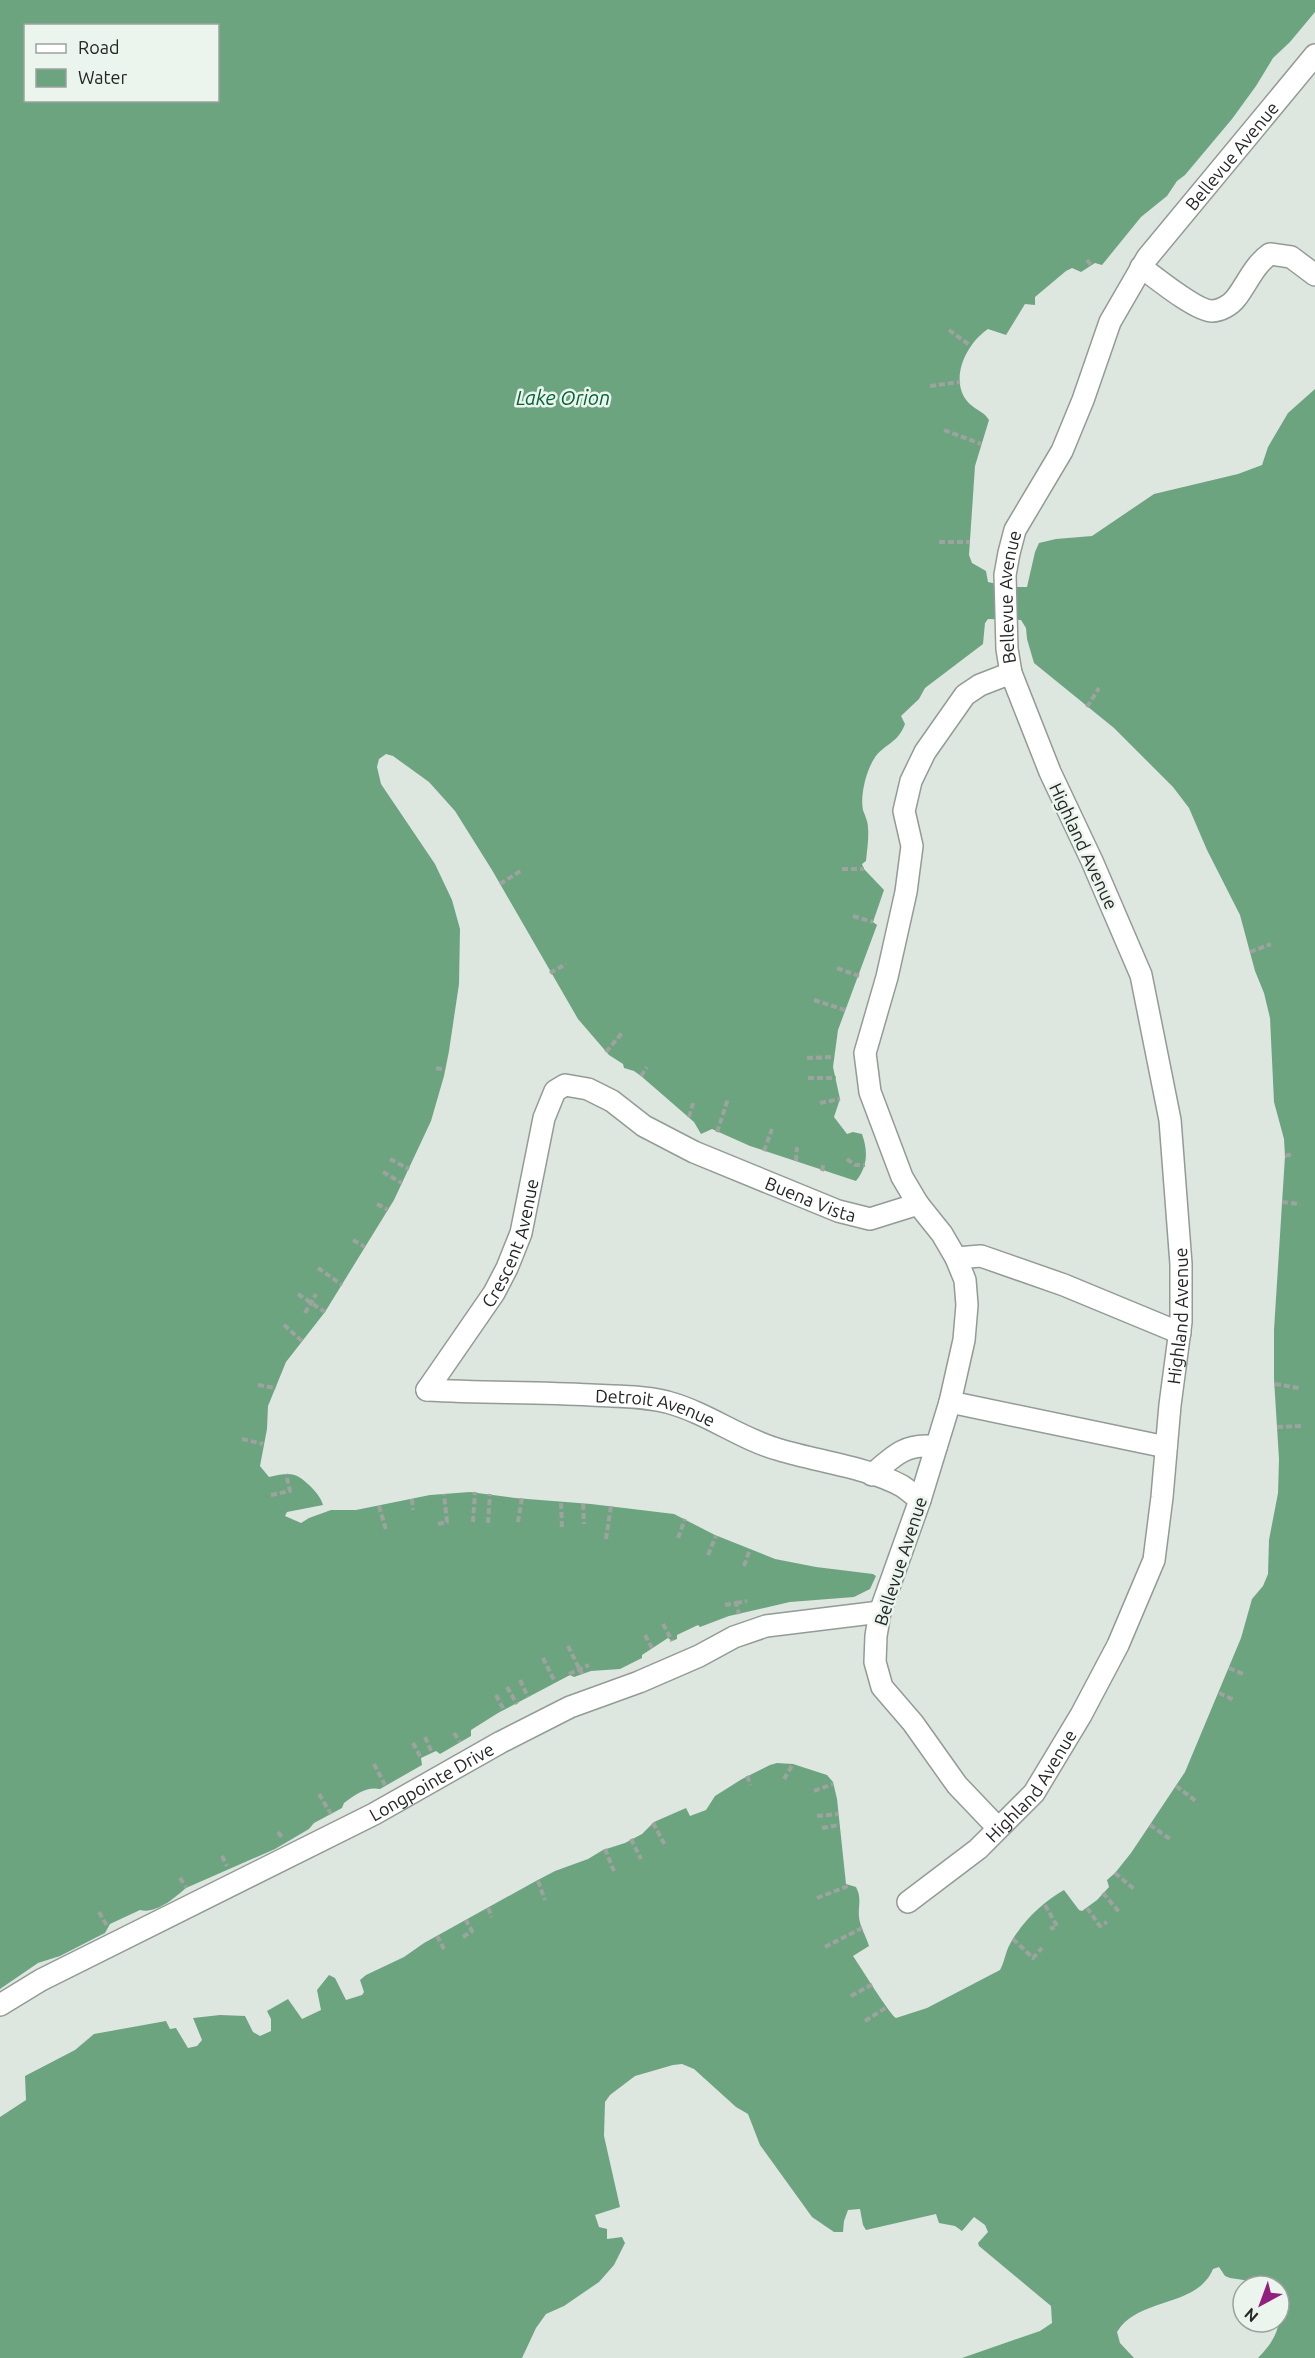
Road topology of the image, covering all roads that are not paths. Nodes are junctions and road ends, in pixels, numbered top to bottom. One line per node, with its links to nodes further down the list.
1 (1315, 55): 2 (street, Bellevue Avenue)
2 (1141, 267): 3 (street); 4 (street, Bellevue Avenue)
3 (1315, 275)
4 (1011, 673): 6 (street, Bellevue Avenue); 8 (street, Highland Avenue)
5 (565, 1085): 6 (street, Buena Vista); 9 (street, Crescent Avenue)
6 (918, 1204): 7 (street)
7 (956, 1258): 8 (street); 10 (street, Bellevue Avenue)
8 (1180, 1333): 12 (street, Highland Avenue)
9 (427, 1390): 13 (street, Detroit Avenue)
10 (950, 1402): 11 (street, Bellevue Avenue); 12 (street)
11 (936, 1447): 13 (street); 14 (street, Bellevue Avenue)
12 (1166, 1447): 16 (street, Highland Avenue)
13 (872, 1475): 14 (street, Detroit Avenue)
14 (920, 1500): 15 (street, Bellevue Avenue)
15 (880, 1612): 16 (street, Bellevue Avenue); 18 (street, Longpointe Drive)
16 (998, 1828): 17 (street, Highland Avenue)
17 (908, 1902)
18 (0, 2005)

